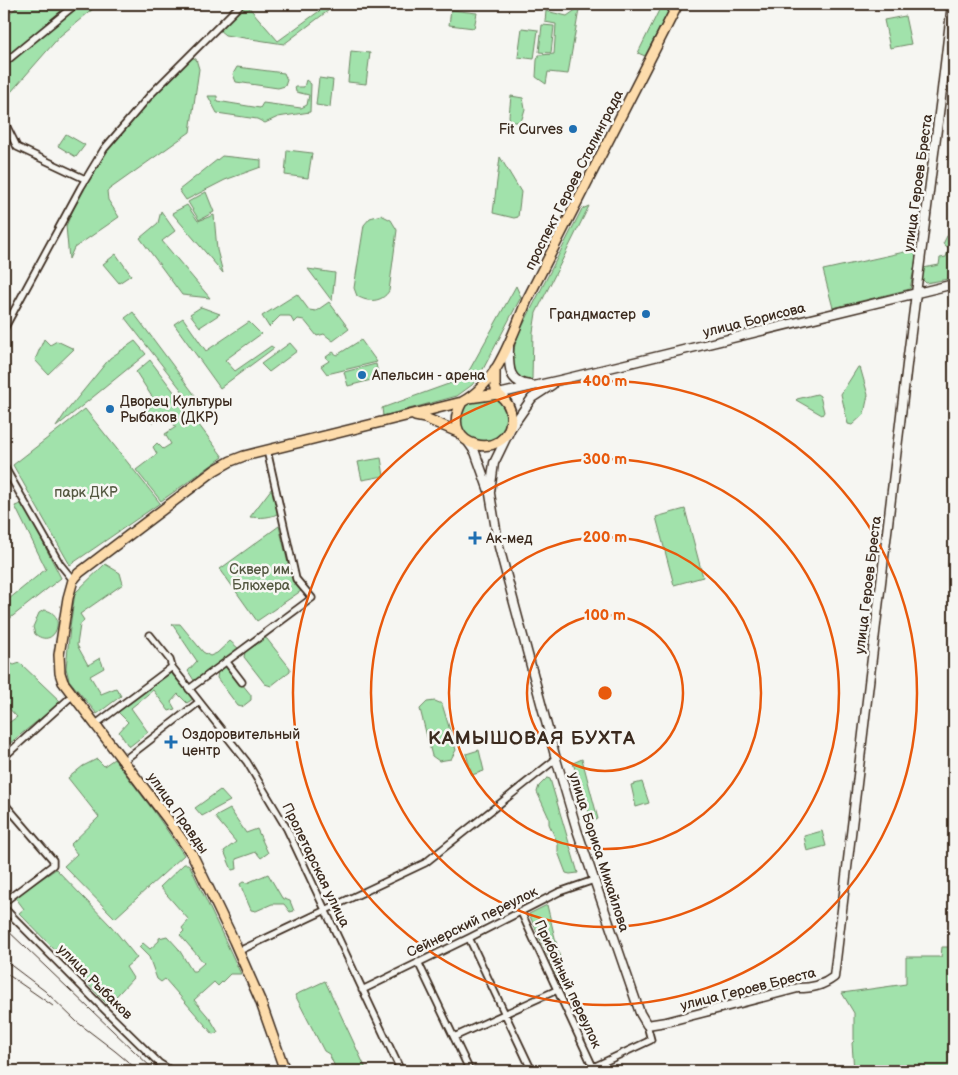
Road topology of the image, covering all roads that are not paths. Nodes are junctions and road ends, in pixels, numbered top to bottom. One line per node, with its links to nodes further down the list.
1 (76, 4): 5 (street)
2 (241, 4): 7 (street)
3 (678, 4): 11 (main road, проспект Героев Сталинграда)
4 (952, 4): 9 (street, улица Героев Бреста)
5 (4, 63)
6 (4, 121): 7 (street)
7 (85, 179): 10 (street)
8 (954, 284): 9 (street, улица Борисова)
9 (916, 293): 13 (street, улица Борисова); 48 (street, улица Героев Бреста)
10 (4, 329)
11 (509, 343): 12 (main road, проспект Героев Сталинграда); 14 (street)
12 (496, 369): 15 (main road); 16 (main road, проспект Героев Сталинграда)
13 (560, 380): 14 (street, улица Борисова); 18 (street, улица Борисова)
14 (535, 386): 15 (street, улица Борисова)
15 (498, 394): 16 (main road); 18 (main road)
16 (465, 400): 17 (main road); 19 (main road)
17 (409, 415): 19 (main road); 21 (main road)
18 (511, 428): 20 (main road); 23 (street, улица Бориса Михайлова)
19 (458, 432): 20 (main road)
20 (468, 442): 23 (street, улица Бориса Михайлова)
21 (267, 450): 24 (main road); 26 (street)
22 (4, 466): 24 (street)
23 (490, 494): 34 (street, улица Бориса Михайлова)
24 (73, 580): 30 (main road, улица Правды)
25 (150, 635): 27 (street, Пролетарская улица)
26 (226, 661): 28 (street); 29 (street)
27 (172, 667): 29 (street, Пролетарская улица); 32 (street)
28 (242, 682)
29 (189, 689): 31 (street, Пролетарская улица)
30 (73, 695): 32 (main road, улица Правды); 33 (street)
31 (199, 702): 35 (street); 40 (street, Пролетарская улица)
32 (96, 724): 35 (main road, улица Правды)
33 (4, 757)
34 (556, 759): 37 (street, улица Бориса Михайлова); 40 (street)
35 (123, 761): 43 (main road, улица Правды)
36 (4, 803): 38 (street)
37 (594, 880): 41 (street, Сейнерский переулок); 48 (street, улица Бориса Михайлова)
38 (4, 902)
39 (4, 908): 51 (street, улица Рыбаков)
40 (324, 911): 43 (street); 45 (street, Пролетарская улица)
41 (522, 912): 42 (street, Сейнерский переулок); 46 (street, Прибойный переулок)
42 (469, 938): 44 (street, Сейнерский переулок); 47 (street)
43 (239, 951): 52 (main road, улица Правды)
44 (418, 962): 45 (street, Сейнерский переулок); 49 (street)
45 (362, 990): 53 (street, Пролетарская улица)
46 (557, 990): 47 (street); 50 (street, Прибойный переулок)
47 (505, 1014): 49 (street); 55 (street)
48 (647, 1025): 50 (street, улица Бориса Михайлова)
49 (454, 1038): 54 (street)
50 (593, 1067): 56 (street)
51 (172, 1071)
52 (285, 1071)
53 (401, 1071)
54 (470, 1071)
55 (532, 1071)
56 (585, 1071)

